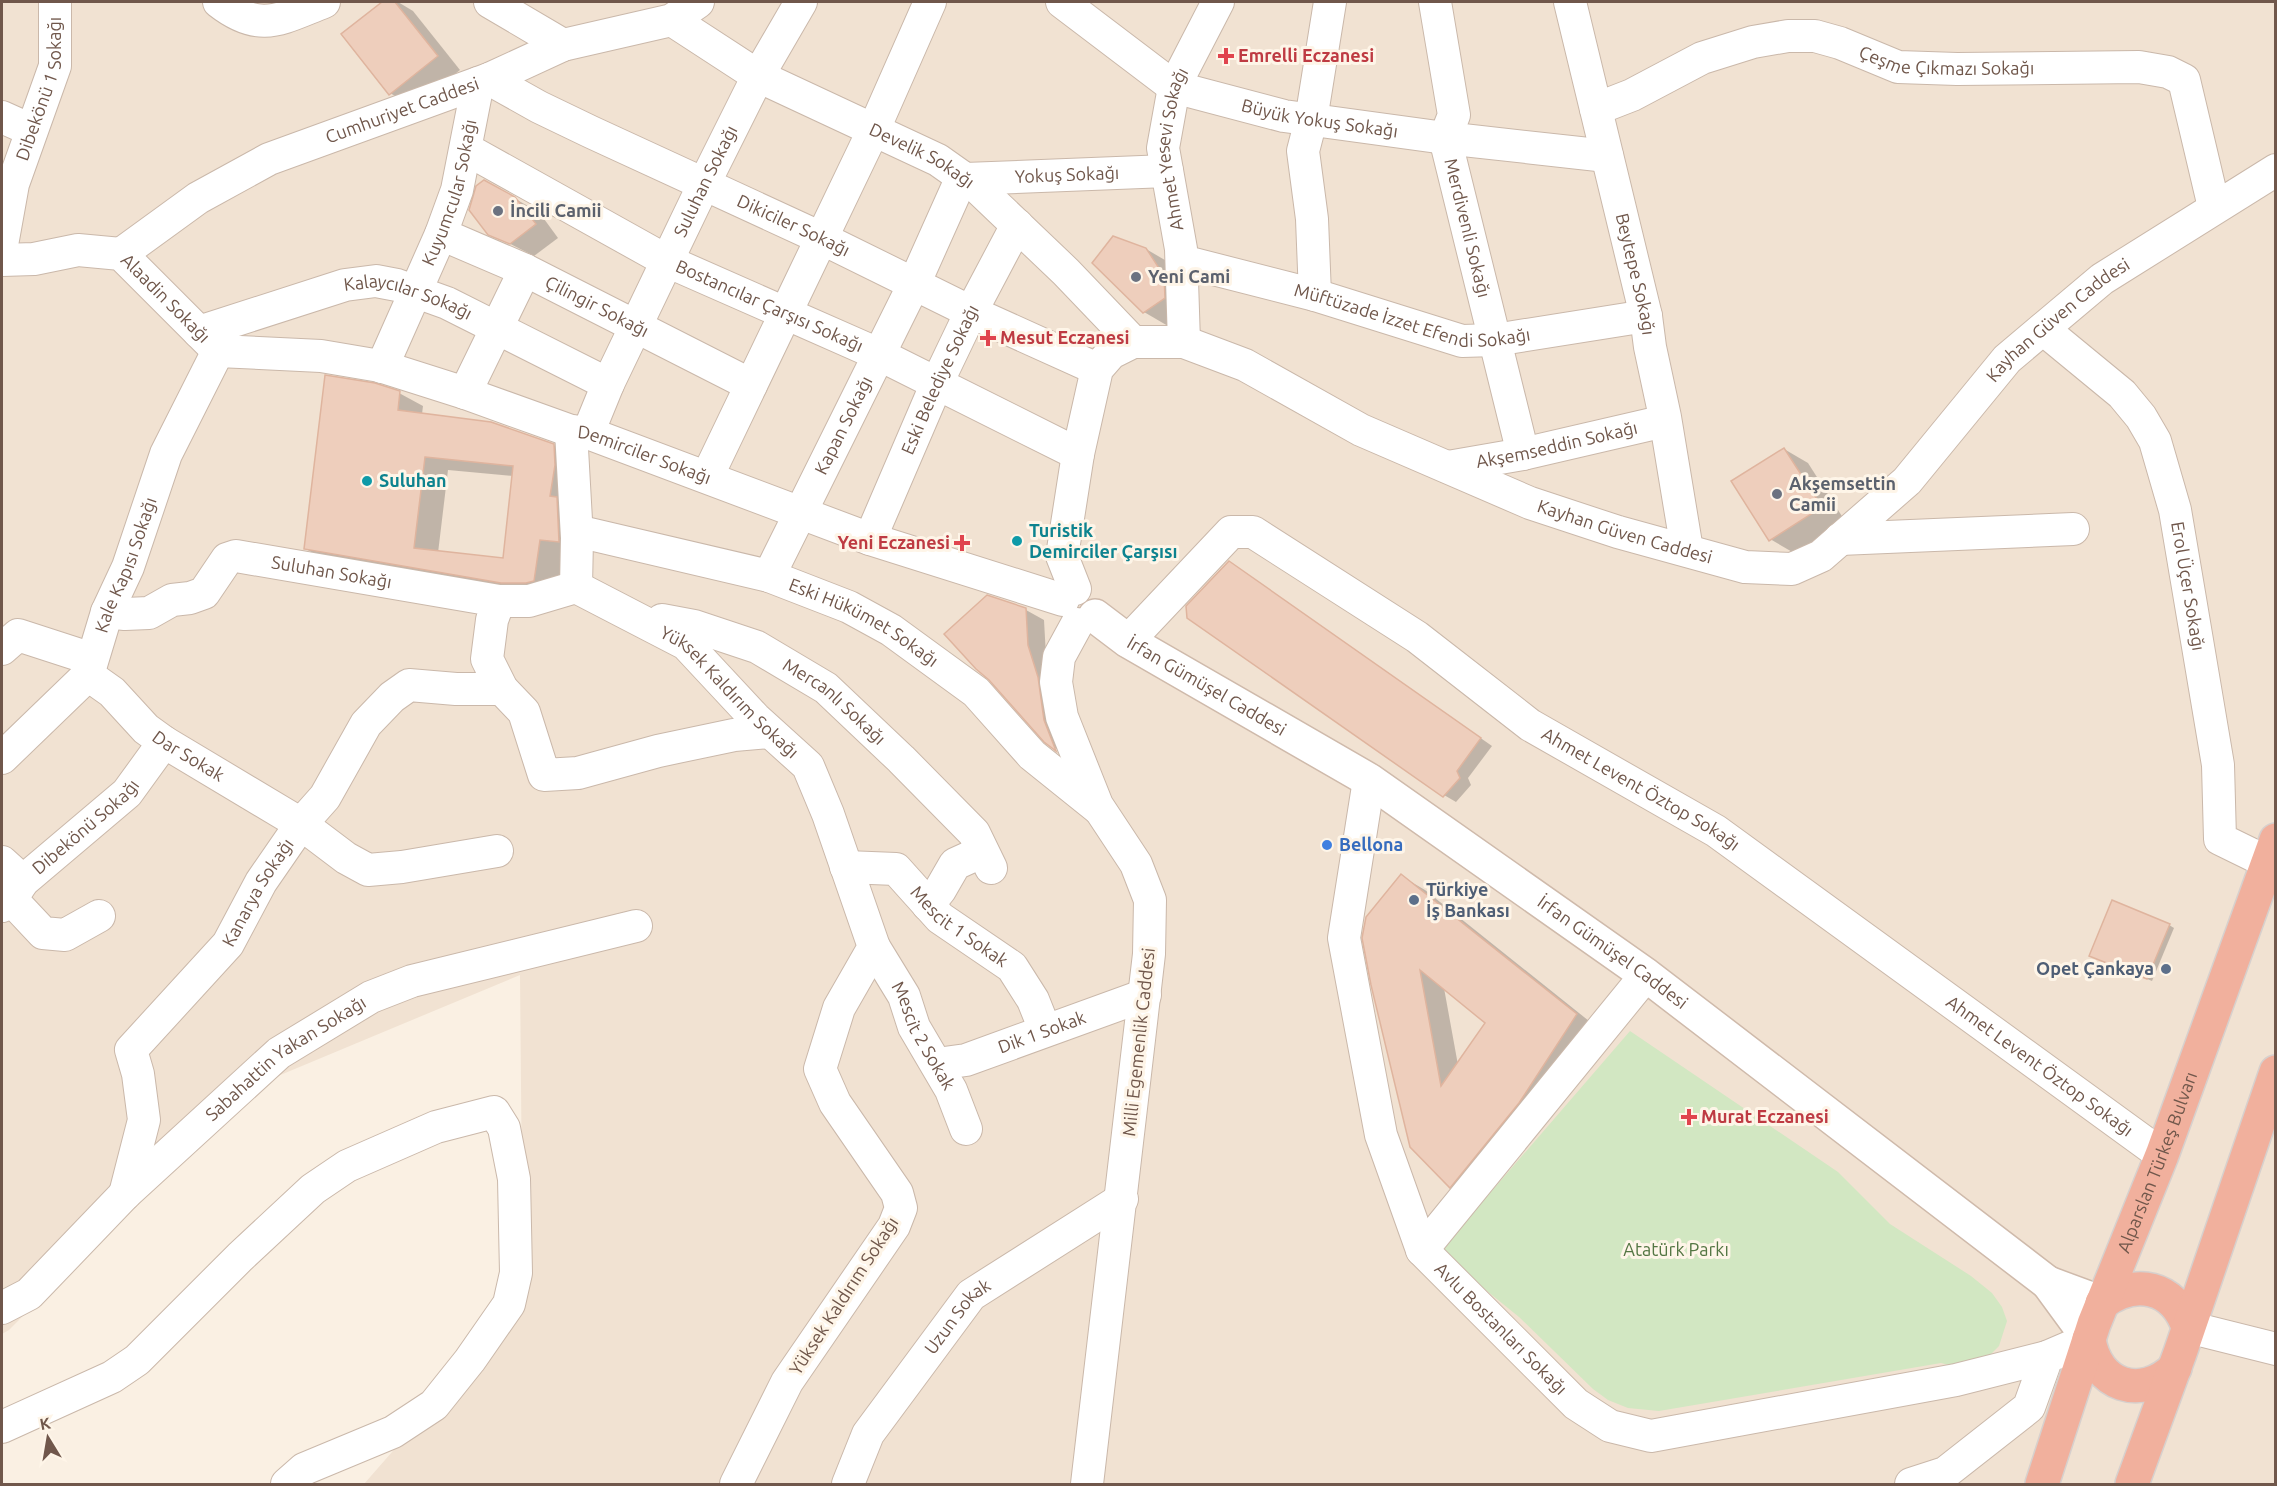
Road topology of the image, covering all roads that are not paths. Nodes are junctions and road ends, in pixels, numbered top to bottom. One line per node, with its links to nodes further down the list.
1 (54, 2): 23 (street, Dibekönü 1 Sokağı)
2 (219, 2): 13 (street)
3 (324, 2): 13 (street)
4 (490, 2): 15 (street)
5 (699, 2): 14 (street, Cumhuriyet Caddesi)
6 (801, 2): 16 (street, Suluhan Sokağı)
7 (930, 2): 22 (street)
8 (1062, 2): 18 (street, Büyük Yokuş Sokağı)
9 (1218, 2): 18 (street, Ahmet Yesevi Sokağı)
10 (1330, 2): 21 (street)
11 (1435, 2): 24 (street, Merdivenli Sokağı)
12 (1570, 2): 19 (street, Beytepe Sokağı)
13 (265, 12)
14 (672, 20): 15 (street, Cumhuriyet Caddesi); 16 (street, Develik Sokağı)
15 (563, 45): 17 (street, Cumhuriyet Caddesi)
16 (758, 76): 22 (street, Develik Sokağı); 30 (street, Suluhan Sokağı)
17 (484, 81): 25 (street, Kuyumcular Sokağı); 30 (street, Dikiciler Sokağı); 36 (street, Cumhuriyet Caddesi)
18 (1174, 87): 21 (street, Büyük Yokuş Sokağı); 28 (street, Ahmet Yesevi Sokağı)
19 (1596, 109): 26 (street, Beytepe Sokağı); 31 (street, Çeşme Çıkmazı Sokağı)
20 (2, 117): 23 (street)
21 (1311, 120): 24 (street, Büyük Yokuş Sokağı); 43 (street)
22 (874, 129): 29 (street, Develik Sokağı); 34 (street)
23 (31, 130): 35 (street, Dibekönü 1 Sokağı)
24 (1445, 138): 26 (street, Büyük Yokuş Sokağı); 50 (street, Merdivenli Sokağı)
25 (466, 149): 33 (street, Kuyumcular Sokağı); 38 (street, Bostancılar Çarşısı Sokağı)
26 (1607, 156): 46 (street, Beytepe Sokağı)
27 (2276, 170): 31 (street, Kayhan Güven Caddesi)
28 (1167, 171): 29 (street, Yokuş Sokağı); 39 (street, Ahmet Yesevi Sokağı)
29 (964, 178): 32 (street, Develik Sokağı); 41 (street, Kapan Sokağı)
30 (704, 184): 34 (street, Dikiciler Sokağı); 38 (street, Suluhan Sokağı)
31 (2214, 207): 49 (street, Kayhan Güven Caddesi)
32 (1017, 225): 44 (street, Eski Belediye Sokağı); 52 (street, Develik Sokağı)
33 (441, 234): 40 (street, Çilingir Sokağı); 42 (street, Kuyumcular Sokağı)
34 (821, 238): 41 (street, Dikiciler Sokağı); 45 (street)
35 (2, 245)
36 (122, 254): 37 (street, Alaadin Sokağı); 51 (street, Alaadin Sokağı)
37 (2, 260)
38 (667, 261): 45 (street, Bostancılar Çarşısı Sokağı); 47 (street, Suluhan Sokağı)
39 (1182, 261): 43 (street, Müftüzade İzzet Efendi Sokağı); 53 (street, Ahmet Yesevi Sokağı)
40 (525, 270): 47 (street, Çilingir Sokağı); 48 (street)
41 (915, 282): 44 (street, Dikiciler Sokağı); 54 (street, Kapan Sokağı)
42 (415, 292): 48 (street, Kalaycılar Sokağı); 51 (street, Kalaycılar Sokağı); 55 (street, Kuyumcular Sokağı)
43 (1315, 296): 50 (street, Müftüzade İzzet Efendi Sokağı)
44 (971, 312): 56 (street, Dikiciler Sokağı); 57 (street, Eski Belediye Sokağı)
45 (785, 313): 54 (street, Bostancılar Çarşısı Sokağı); 59 (street)
46 (1646, 316): 50 (street, Müftüzade İzzet Efendi Sokağı); 61 (street, Beytepe Sokağı)
47 (635, 327): 58 (street, Suluhan Sokağı); 59 (street, Çilingir Sokağı)
48 (498, 328): 58 (street, Kalaycılar Sokağı); 60 (street)
49 (2043, 329): 71 (street, Kayhan Güven Caddesi); 90 (street, Erol Üçer Sokağı)
50 (1495, 340): 64 (street, Merdivenli Sokağı)
51 (208, 342): 55 (street, Demirciler Sokağı); 78 (street, Kale Kapısı Sokağı)
52 (1134, 342): 53 (street, Kayhan Güven Caddesi); 56 (street, Kayhan Güven Caddesi)
53 (1184, 342): 65 (street, Kayhan Güven Caddesi)
54 (878, 354): 57 (street, Bostancılar Çarşısı Sokağı); 67 (street, Kapan Sokağı)
55 (382, 367): 60 (street, Demirciler Sokağı)
56 (1097, 369): 63 (street)
57 (937, 383): 63 (street, Bostancılar Çarşısı Sokağı); 70 (street, Eski Belediye Sokağı)
58 (608, 384): 62 (street, Suluhan Sokağı)
59 (751, 385): 66 (street)
60 (465, 393): 62 (street, Demirciler Sokağı)
61 (1665, 422): 64 (street, Akşemseddin Sokağı); 72 (street, Beytepe Sokağı)
62 (580, 432): 66 (street, Demirciler Sokağı); 69 (street)
63 (1078, 454): 76 (street)
64 (1523, 454): 65 (street, Akşemseddin Sokağı)
65 (1448, 467): 72 (street, Kayhan Güven Caddesi)
66 (707, 477): 67 (street, Demirciler Sokağı)
67 (799, 513): 70 (street, Demirciler Sokağı); 73 (street, Kapan Sokağı)
68 (2073, 529): 71 (street)
69 (577, 531): 73 (street, Eski Hükümet Sokağı); 74 (street)
70 (870, 539): 76 (street, Demirciler Sokağı)
71 (1840, 539): 72 (street, Kayhan Güven Caddesi)
72 (1687, 550)
73 (770, 576): 87 (street, Eski Hükümet Sokağı)
74 (576, 587): 75 (street, Suluhan Sokağı); 77 (street, Yüksek Kaldırım Sokağı)
75 (499, 601): 78 (street, Suluhan Sokağı); 82 (street)
76 (1078, 607): 79 (street, İrfan Gümüşel Caddesi); 87 (street, Milli Egemenlik Caddesi)
77 (623, 611): 83 (street, Yüksek Kaldırım Sokağı); 93 (street, Mercanlı Sokağı)
78 (107, 612): 81 (street, Kale Kapısı Sokağı)
79 (1128, 642): 86 (street, İrfan Gümüşel Caddesi); 103 (street, Ahmet Levent Öztop Sokağı)
80 (2, 650): 81 (street, Dar Sokak)
81 (90, 667): 84 (street, Dar Sokak); 85 (street, Kale Kapısı Sokağı)
82 (501, 689): 83 (street); 88 (street, Kanarya Sokağı)
83 (769, 732): 91 (street, Yüksek Kaldırım Sokağı)
84 (164, 742): 88 (street, Dar Sokak); 92 (street, Dibekönü Sokağı)
85 (2, 758)
86 (1369, 780): 97 (street, İrfan Gümüşel Caddesi); 106 (street, Avlu Bostanları Sokağı)
87 (1100, 810): 98 (street, Milli Egemenlik Caddesi)
88 (301, 824): 89 (street, Dar Sokak); 104 (street, Kanarya Sokağı)
89 (497, 851)
90 (2271, 851): 103 (highway, Alparslan Türkeş Bulvarı)
91 (846, 867): 93 (street, Mescit 1 Sokak); 96 (street, Yüksek Kaldırım Sokağı)
92 (9, 887): 94 (street)
93 (928, 905): 99 (street, Mescit 1 Sokak)
94 (99, 916)
95 (636, 926): 104 (street, Sabahattin Yakan Sokağı)
96 (874, 947): 100 (street, Mescit 2 Sokak); 117 (street, Yüksek Kaldırım Sokağı)
97 (1646, 975): 106 (street); 107 (street, İrfan Gümüşel Caddesi)
98 (1145, 995): 99 (street, Dik 1 Sokak); 105 (street, Milli Egemenlik Caddesi)
99 (1045, 1030): 100 (street, Dik 1 Sokak)
100 (937, 1064): 102 (street, Mescit 2 Sokak)
101 (2276, 1072): 110 (highway)
102 (966, 1129)
103 (2162, 1155): 108 (highway, Alparslan Türkeş Bulvarı)
104 (125, 1194): 109 (street, Sabahattin Yakan Sokağı)
105 (1122, 1199): 118 (street, Uzun Sokak); 119 (street, Milli Egemenlik Caddesi)
106 (1422, 1250): 113 (street, Avlu Bostanları Sokağı)
107 (2048, 1283): 108 (street, İrfan Gümüşel Caddesi); 111 (street, İrfan Gümüşel Caddesi)
108 (2102, 1303): 110 (highway); 111 (highway, Alparslan Türkeş Bulvarı)
109 (2, 1308)
110 (2188, 1327): 112 (street); 114 (highway)
111 (2090, 1339): 113 (street, Avlu Bostanları Sokağı); 114 (highway); 121 (highway, Alparslan Türkeş Bulvarı)
112 (2276, 1349)
113 (2047, 1357): 120 (street)
114 (2175, 1368): 122 (highway)
115 (2, 1427): 116 (street)
116 (287, 1485)
117 (736, 1485)
118 (848, 1485)
119 (1087, 1485)
120 (1911, 1485)
121 (2042, 1485)
122 (2132, 1485)

